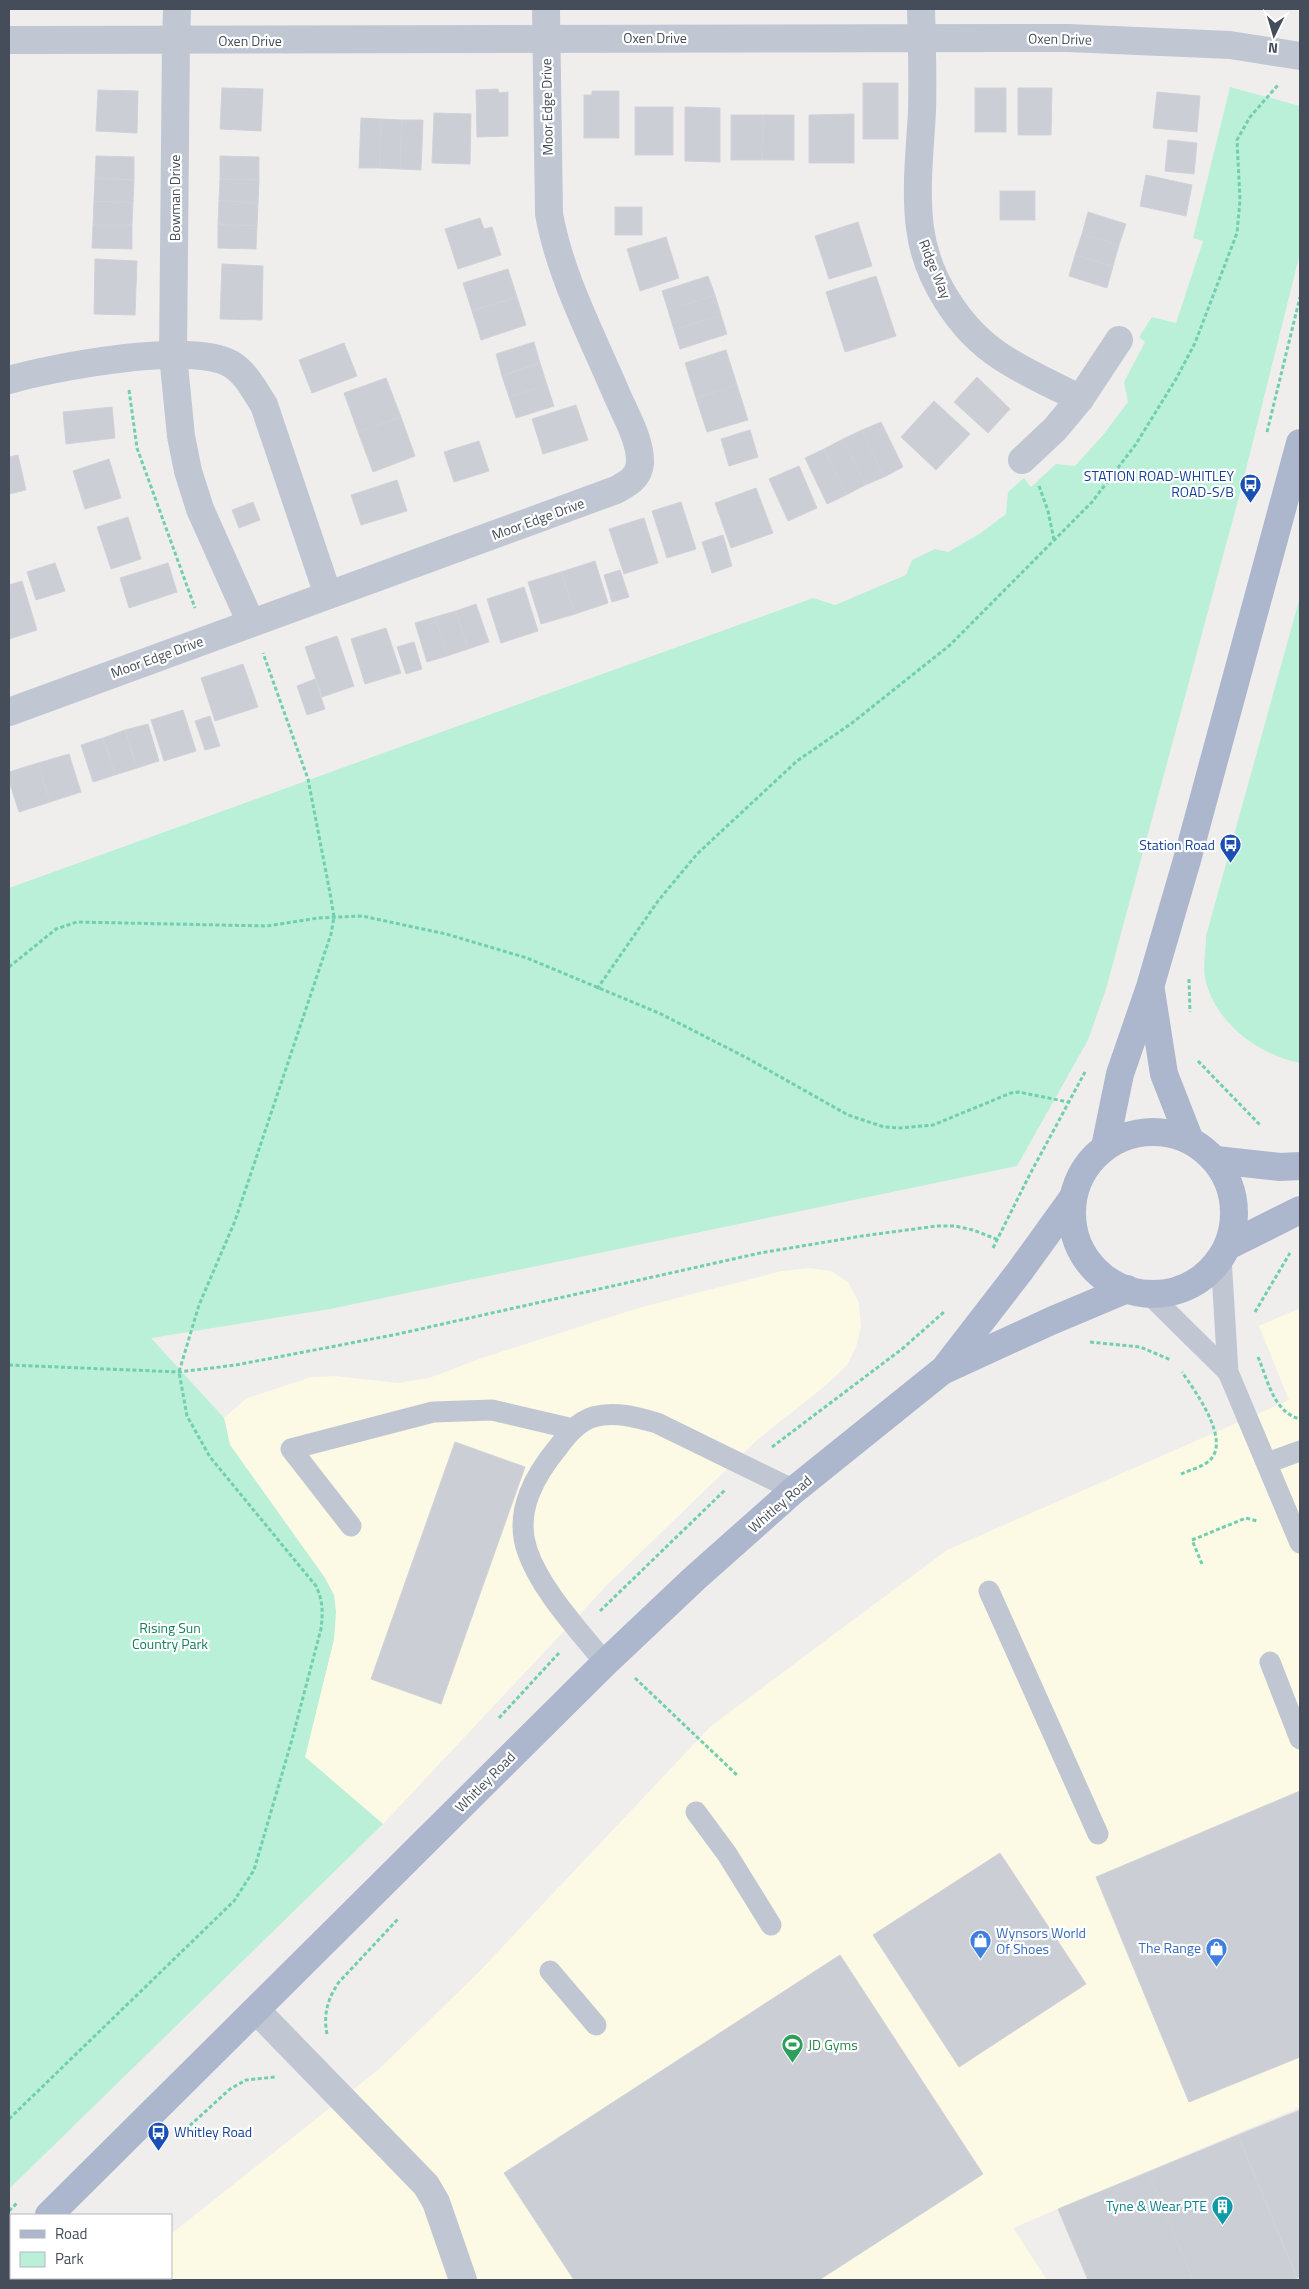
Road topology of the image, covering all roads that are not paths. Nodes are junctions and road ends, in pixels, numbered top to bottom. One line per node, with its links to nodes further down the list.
1 (177, 9): 7 (street, Bowman Drive)
2 (546, 9): 4 (street)
3 (921, 9): 5 (street, Ridge Way)
4 (546, 38): 5 (street, Oxen Drive); 7 (street, Oxen Drive); 15 (street, Moor Edge Drive)
5 (922, 38): 8 (street, Oxen Drive); 12 (street, Ridge Way)
6 (9, 40): 7 (street, Oxen Drive)
7 (176, 41): 10 (street, Bowman Drive)
8 (1300, 56)
9 (1119, 340): 12 (street)
10 (174, 355): 11 (street); 15 (street); 16 (street, Bowman Drive)
11 (9, 380)
12 (1080, 399): 14 (street)
13 (1300, 443): 18 (main road)
14 (1022, 460)
15 (328, 594): 16 (street, Moor Edge Drive)
16 (251, 622): 17 (street, Moor Edge Drive)
17 (9, 712)
18 (1150, 986): 19 (main road); 20 (main road)
19 (1189, 1138): 20 (main road); 21 (main road)
20 (1105, 1147): 23 (main road)
21 (1216, 1160): 22 (main road); 25 (main road)
22 (1300, 1166)
23 (1072, 1199): 26 (main road); 27 (main road, Whitley Road)
24 (1300, 1210): 25 (main road)
25 (1224, 1252): 26 (main road); 28 (lane)
26 (1138, 1291): 27 (main road, Whitley Road); 28 (lane)
27 (942, 1372): 32 (main road, Whitley Road)
28 (1228, 1372): 31 (lane)
29 (573, 1429): 32 (lane); 33 (lane); 37 (lane)
30 (1300, 1451): 31 (lane)
31 (1266, 1463): 34 (lane)
32 (794, 1490): 37 (main road, Whitley Road)
33 (351, 1526)
34 (1300, 1543)
35 (989, 1592): 40 (lane)
36 (1270, 1662): 38 (lane)
37 (605, 1663): 43 (main road, Whitley Road)
38 (1300, 1739)
39 (696, 1812): 41 (lane)
40 (1098, 1834)
41 (771, 1925)
42 (550, 1971): 44 (lane)
43 (256, 2010): 45 (main road, Whitley Road); 46 (street)
44 (596, 2025)
45 (50, 2214)
46 (463, 2280)

